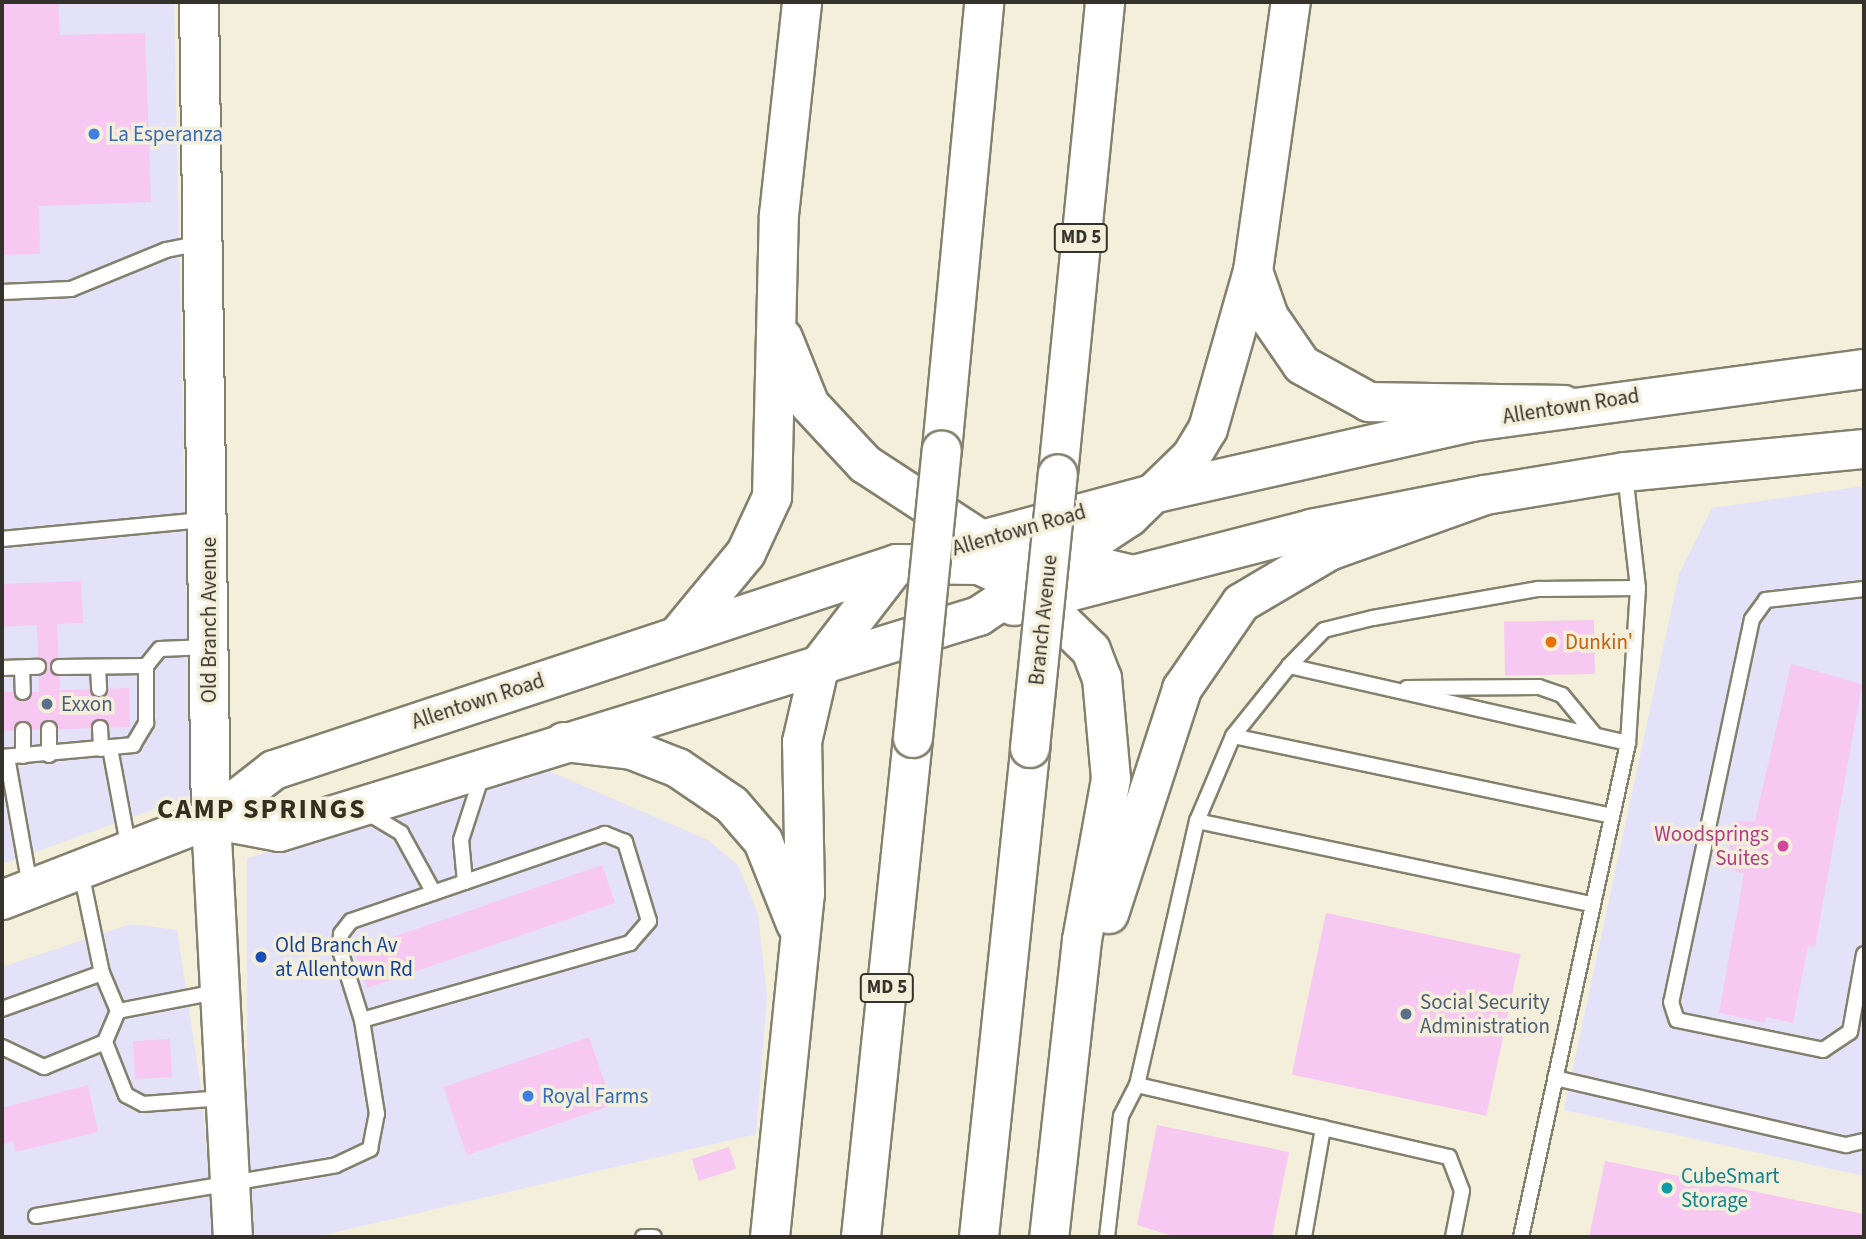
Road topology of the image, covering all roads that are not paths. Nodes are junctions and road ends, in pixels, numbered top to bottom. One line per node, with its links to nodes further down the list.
1 (199, 2): 6 (main road, Old Branch Avenue)
2 (802, 2): 9 (main road)
3 (984, 2): 81 (main road, MD 5, bridge)
4 (1105, 2): 82 (main road, Branch Avenue / MD 5, bridge)
5 (1291, 2): 7 (main road)
6 (204, 243): 8 (lane); 16 (main road, Old Branch Avenue)
7 (1253, 271): 11 (main road); 14 (main road)
8 (2, 292)
9 (778, 315): 18 (main road); 25 (main road)
10 (1864, 369): 11 (main road, Allentown Road)
11 (1564, 405): 14 (main road, Allentown Road)
12 (1864, 449): 13 (main road)
13 (1625, 472): 15 (main road); 22 (lane)
14 (1156, 493): 18 (main road, Allentown Road); 19 (main road)
15 (1485, 495): 21 (main road); 75 (main road)
16 (209, 520): 17 (lane); 26 (main road, Old Branch Avenue)
17 (2, 539)
18 (981, 540): 19 (main road); 20 (main road, Allentown Road)
19 (1059, 563): 21 (main road); 24 (main road)
20 (897, 564): 24 (main road); 25 (main road, Allentown Road); 27 (main road)
21 (1129, 574): 24 (main road)
22 (1638, 589): 29 (lane); 44 (lane)
23 (1864, 589): 61 (lane)
24 (1032, 592): 27 (main road); 75 (main road)
25 (679, 634): 52 (main road, Allentown Road)
26 (209, 647): 28 (lane); 52 (main road, Old Branch Avenue)
27 (820, 664): 43 (main road); 60 (main road)
28 (146, 666): 32 (lane); 45 (lane)
29 (1289, 666): 36 (lane); 42 (lane)
30 (38, 667): 34 (lane)
31 (59, 667): 32 (lane)
32 (98, 667): 35 (lane)
33 (2, 668): 34 (lane)
34 (22, 668): 37 (lane)
35 (99, 689)
36 (1391, 690): 41 (lane); 41 (lane)
37 (23, 692)
38 (100, 728): 45 (lane)
39 (49, 729): 46 (lane)
40 (23, 730): 47 (lane)
41 (1595, 735): 44 (lane)
42 (1233, 736): 51 (lane); 53 (lane)
43 (564, 742): 49 (main road); 60 (main road)
44 (1628, 743): 51 (lane)
45 (105, 748): 46 (lane); 54 (lane)
46 (49, 755): 47 (lane)
47 (23, 756): 48 (lane)
48 (4, 757): 58 (lane)
49 (485, 767): 50 (main road); 56 (lane)
50 (359, 807): 52 (main road); 57 (lane)
51 (1611, 816): 59 (lane)
52 (211, 819): 54 (main road, Allentown Road); 63 (main road, Old Branch Avenue)
53 (1197, 821): 59 (lane); 70 (lane)
54 (129, 850): 55 (main road, Allentown Road)
55 (80, 867): 58 (main road, Allentown Road); 62 (lane)
56 (466, 882): 57 (lane); 66 (lane)
57 (434, 893): 66 (lane)
58 (16, 894)
59 (1592, 904): 69 (lane)
60 (800, 934): 80 (main road)
61 (1864, 954)
62 (102, 973): 64 (lane); 65 (lane)
63 (222, 991): 65 (lane); 71 (main road, Old Branch Avenue)
64 (2, 1009)
65 (118, 1011): 67 (lane)
66 (362, 1020): 74 (lane)
67 (105, 1042): 68 (lane); 71 (lane)
68 (2, 1047)
69 (1555, 1078): 73 (lane); 87 (lane)
70 (1137, 1085): 72 (lane); 84 (lane)
71 (228, 1098): 74 (main road, Old Branch Avenue)
72 (1323, 1128): 85 (lane); 86 (lane)
73 (1864, 1141)
74 (231, 1178): 76 (lane); 77 (main road, Old Branch Avenue)
75 (1054, 1184): 83 (main road)
76 (36, 1216)
77 (233, 1237)
78 (643, 1237): 79 (lane)
79 (654, 1237)
80 (770, 1237)
81 (861, 1237)
82 (979, 1237)
83 (1049, 1237)
84 (1107, 1237)
85 (1304, 1237)
86 (1453, 1237)
87 (1521, 1237)

